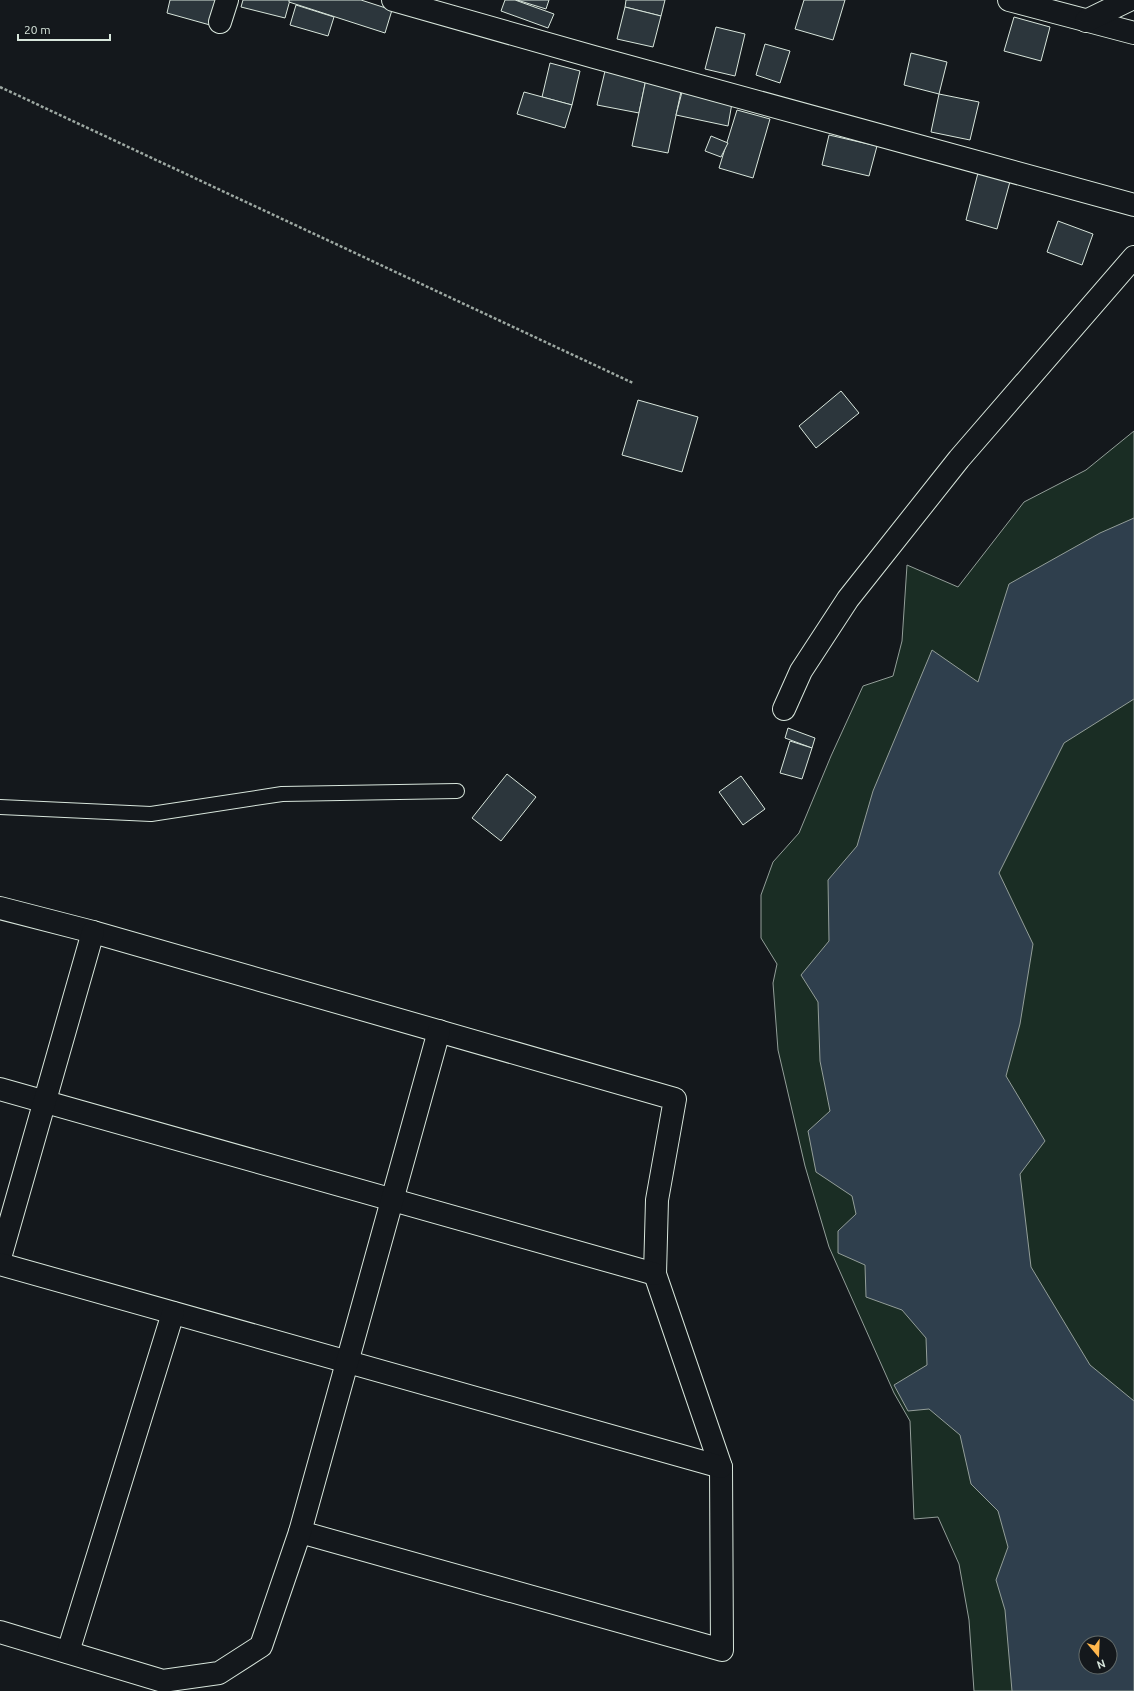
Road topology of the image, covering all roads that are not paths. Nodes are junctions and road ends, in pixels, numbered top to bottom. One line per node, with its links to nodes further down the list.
1 (227, 0): 6 (street)
2 (393, 0): 8 (street)
3 (1009, 0): 5 (street)
4 (1129, 0): 5 (street)
5 (1086, 21): 7 (street)
6 (220, 22)
7 (1134, 33)
8 (1134, 205)
9 (1134, 257): 10 (street)
10 (784, 709)
11 (457, 791): 12 (lane)
12 (0, 808)
13 (0, 908): 14 (street)
14 (93, 932): 15 (street); 17 (street)
15 (439, 1031): 18 (street); 21 (street)
16 (0, 1089): 17 (street)
17 (44, 1102): 18 (street); 19 (street)
18 (392, 1200): 21 (street); 23 (street)
19 (0, 1258)
20 (0, 1264): 22 (street)
21 (655, 1274): 24 (street)
22 (173, 1313): 23 (street); 27 (street)
23 (347, 1362): 24 (street); 25 (street)
24 (721, 1467): 25 (street)
25 (300, 1532): 27 (street)
26 (0, 1632): 27 (street)
27 (68, 1652)

